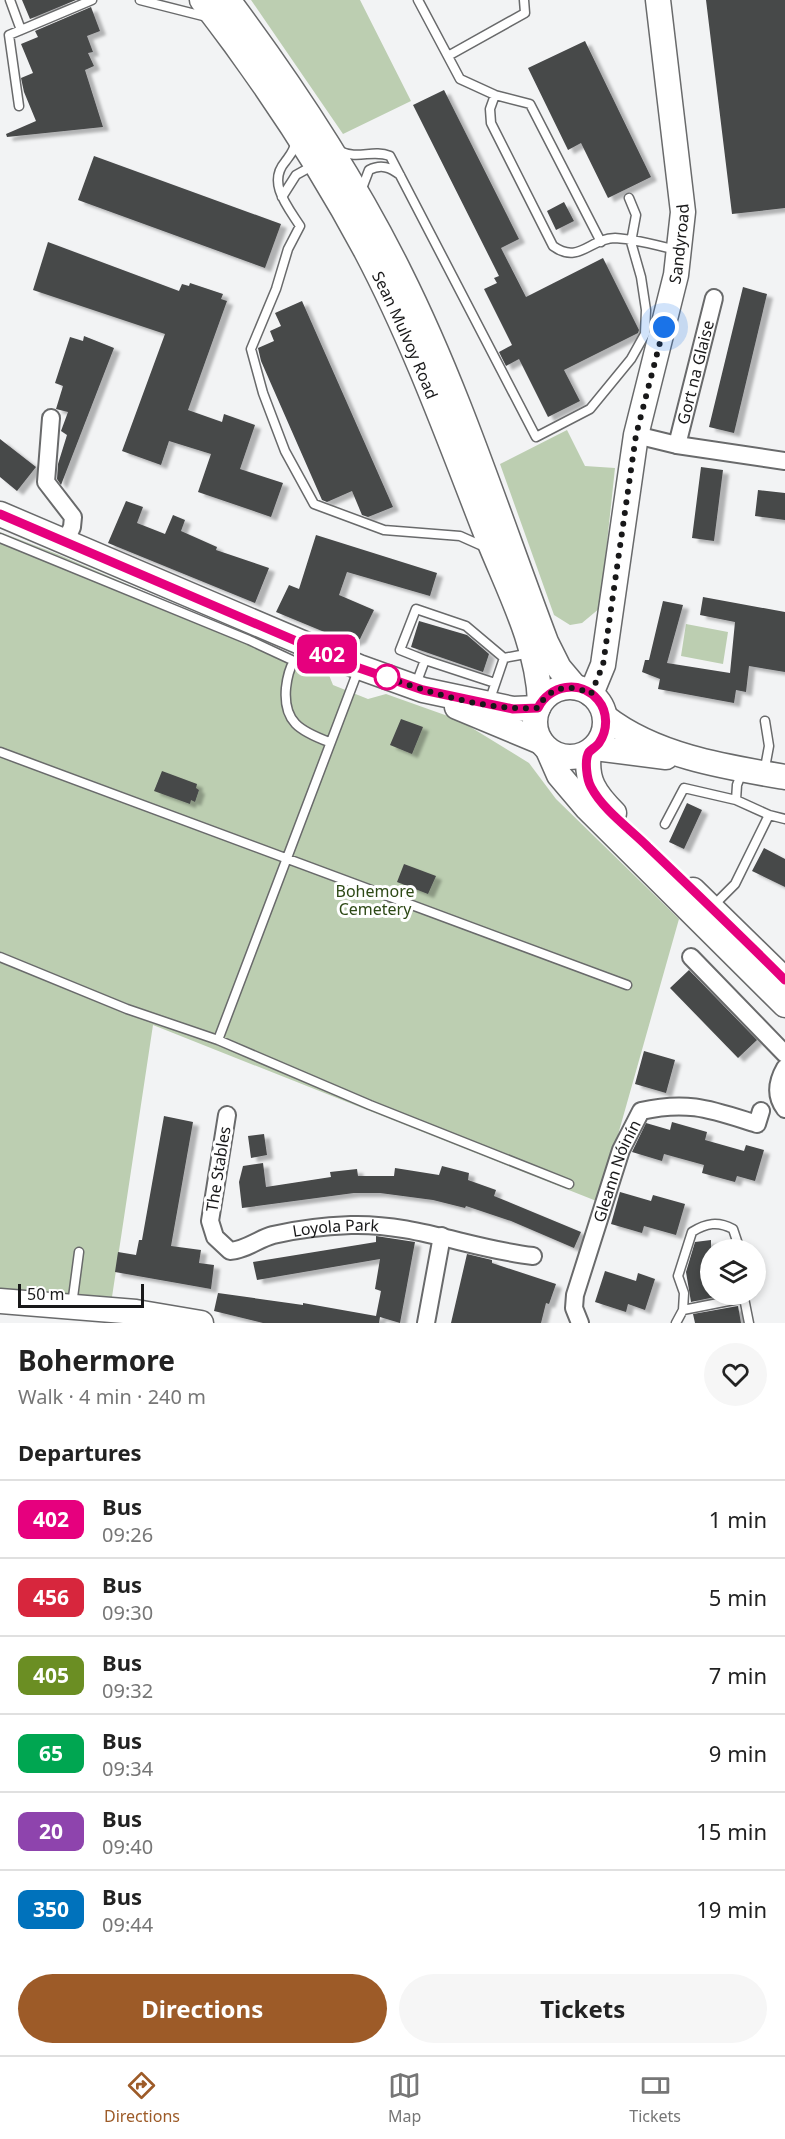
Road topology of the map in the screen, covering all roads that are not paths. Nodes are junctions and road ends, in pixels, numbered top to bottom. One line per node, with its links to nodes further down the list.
1 (10, 0): 8 (lane)
2 (92, 0): 8 (lane)
3 (140, 0): 7 (lane)
4 (418, 0): 9 (lane)
5 (524, 0): 9 (lane)
6 (658, 0): 20 (main road, Sandyroad)
7 (216, 6): 12 (main road, Sean Mulvoy Road); 13 (main road, Sean Mulvoy Road)
8 (21, 30): 11 (lane)
9 (448, 56): 10 (lane)
10 (495, 95): 18 (lane); 18 (lane)
11 (19, 106)
12 (295, 131): 13 (main road, Sean Mulvoy Road); 15 (lane)
13 (329, 157): 14 (lane); 15 (lane); 16 (main road, Sean Mulvoy Road); 29 (main road, Sean Mulvoy Road)
14 (400, 175): 16 (lane); 19 (lane)
15 (282, 197): 29 (lane)
16 (360, 197): 35 (main road, Sean Mulvoy Road)
17 (629, 198): 19 (lane)
18 (601, 242): 19 (lane)
19 (631, 242): 20 (lane)
20 (679, 251): 23 (main road, Sandyroad)
21 (714, 298): 24 (street, Gort na Glaise)
22 (51, 418): 28 (street)
23 (636, 435): 24 (street, Gort na Glaise); 35 (main road, Sandyroad)
24 (677, 445): 25 (street, Gort na Glaise)
25 (785, 461)
26 (0, 514): 28 (main road)
27 (0, 538): 40 (lane)
28 (65, 543): 33 (main road)
29 (493, 551): 30 (main road, Sean Mulvoy Road)
30 (532, 653): 31 (lane); 37 (main road, Sean Mulvoy Road)
31 (504, 658): 32 (lane); 36 (lane)
32 (425, 660): 34 (lane); 36 (lane)
33 (359, 668): 34 (main road); 40 (lane)
34 (419, 689): 36 (main road); 41 (main road)
35 (583, 690): 37 (main road); 38 (main road)
36 (492, 694): 37 (main road)
37 (539, 705): 41 (main road)
38 (605, 717): 42 (main road); 44 (main road)
39 (765, 721): 45 (lane)
40 (329, 742): 50 (lane)
41 (544, 746): 42 (main road); 56 (main road)
42 (592, 750): 44 (main road); 51 (main road)
43 (0, 752): 50 (lane)
44 (695, 758): 45 (main road)
45 (764, 773): 46 (lane)
46 (736, 800): 47 (lane); 49 (lane)
47 (769, 814): 48 (lane); 51 (lane)
48 (785, 819)
49 (665, 824)
50 (286, 857): 55 (lane); 57 (lane)
51 (711, 908): 54 (main road)
52 (0, 957): 57 (lane)
53 (691, 957): 58 (street)
54 (785, 980)
55 (627, 985)
56 (785, 1005)
57 (218, 1041): 63 (lane)
58 (785, 1054)
59 (784, 1071): 60 (street)
60 (785, 1108)
61 (761, 1111): 76 (street, Gleann Nóinín)
62 (227, 1115): 66 (street, The Stables)
63 (569, 1184)
64 (442, 1236): 66 (street, Loyola Park); 68 (street, Loyola Park); 75 (street)
65 (736, 1239): 73 (lane)
66 (230, 1251)
67 (79, 1252): 72 (lane)
68 (533, 1256)
69 (0, 1301): 72 (main road)
70 (705, 1305): 73 (lane)
71 (746, 1305): 78 (lane)
72 (72, 1308): 74 (main road)
73 (683, 1310): 77 (lane)
74 (201, 1323)
75 (426, 1323)
76 (580, 1323)
77 (676, 1323)
78 (749, 1323)

